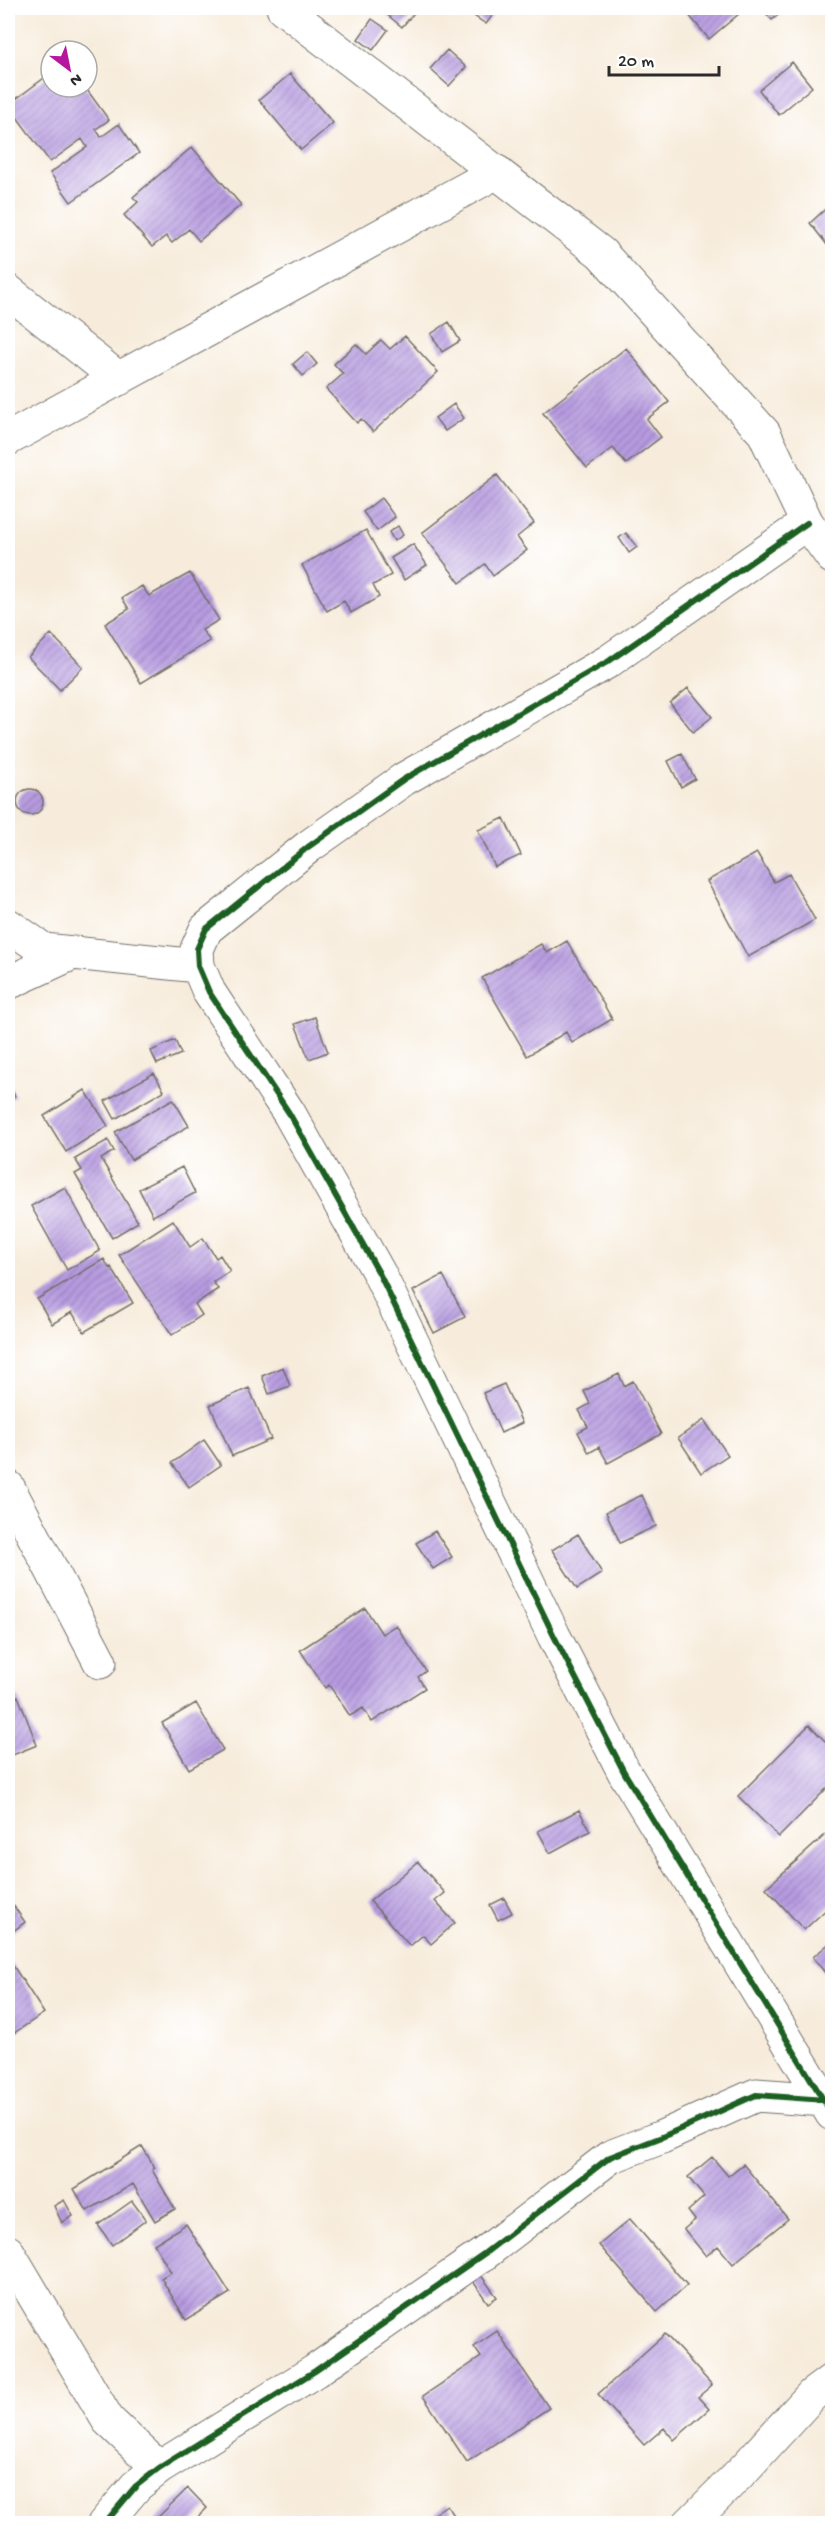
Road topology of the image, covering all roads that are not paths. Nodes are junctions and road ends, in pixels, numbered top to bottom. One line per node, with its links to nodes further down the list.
1 (283, 8): 2 (street)
2 (497, 172): 4 (street); 6 (street)
3 (8, 291): 4 (street)
4 (119, 379): 5 (street)
5 (8, 440)
6 (807, 522): 7 (street); 10 (street)
7 (832, 557)
8 (8, 925): 9 (street)
9 (73, 953): 10 (street); 11 (street)
10 (198, 966): 14 (street)
11 (8, 983)
12 (8, 1487): 13 (street)
13 (100, 1662)
14 (829, 2107): 17 (street)
15 (8, 2252): 17 (street)
16 (832, 2380): 19 (street)
17 (159, 2468): 18 (street)
18 (104, 2523)
19 (689, 2523)

